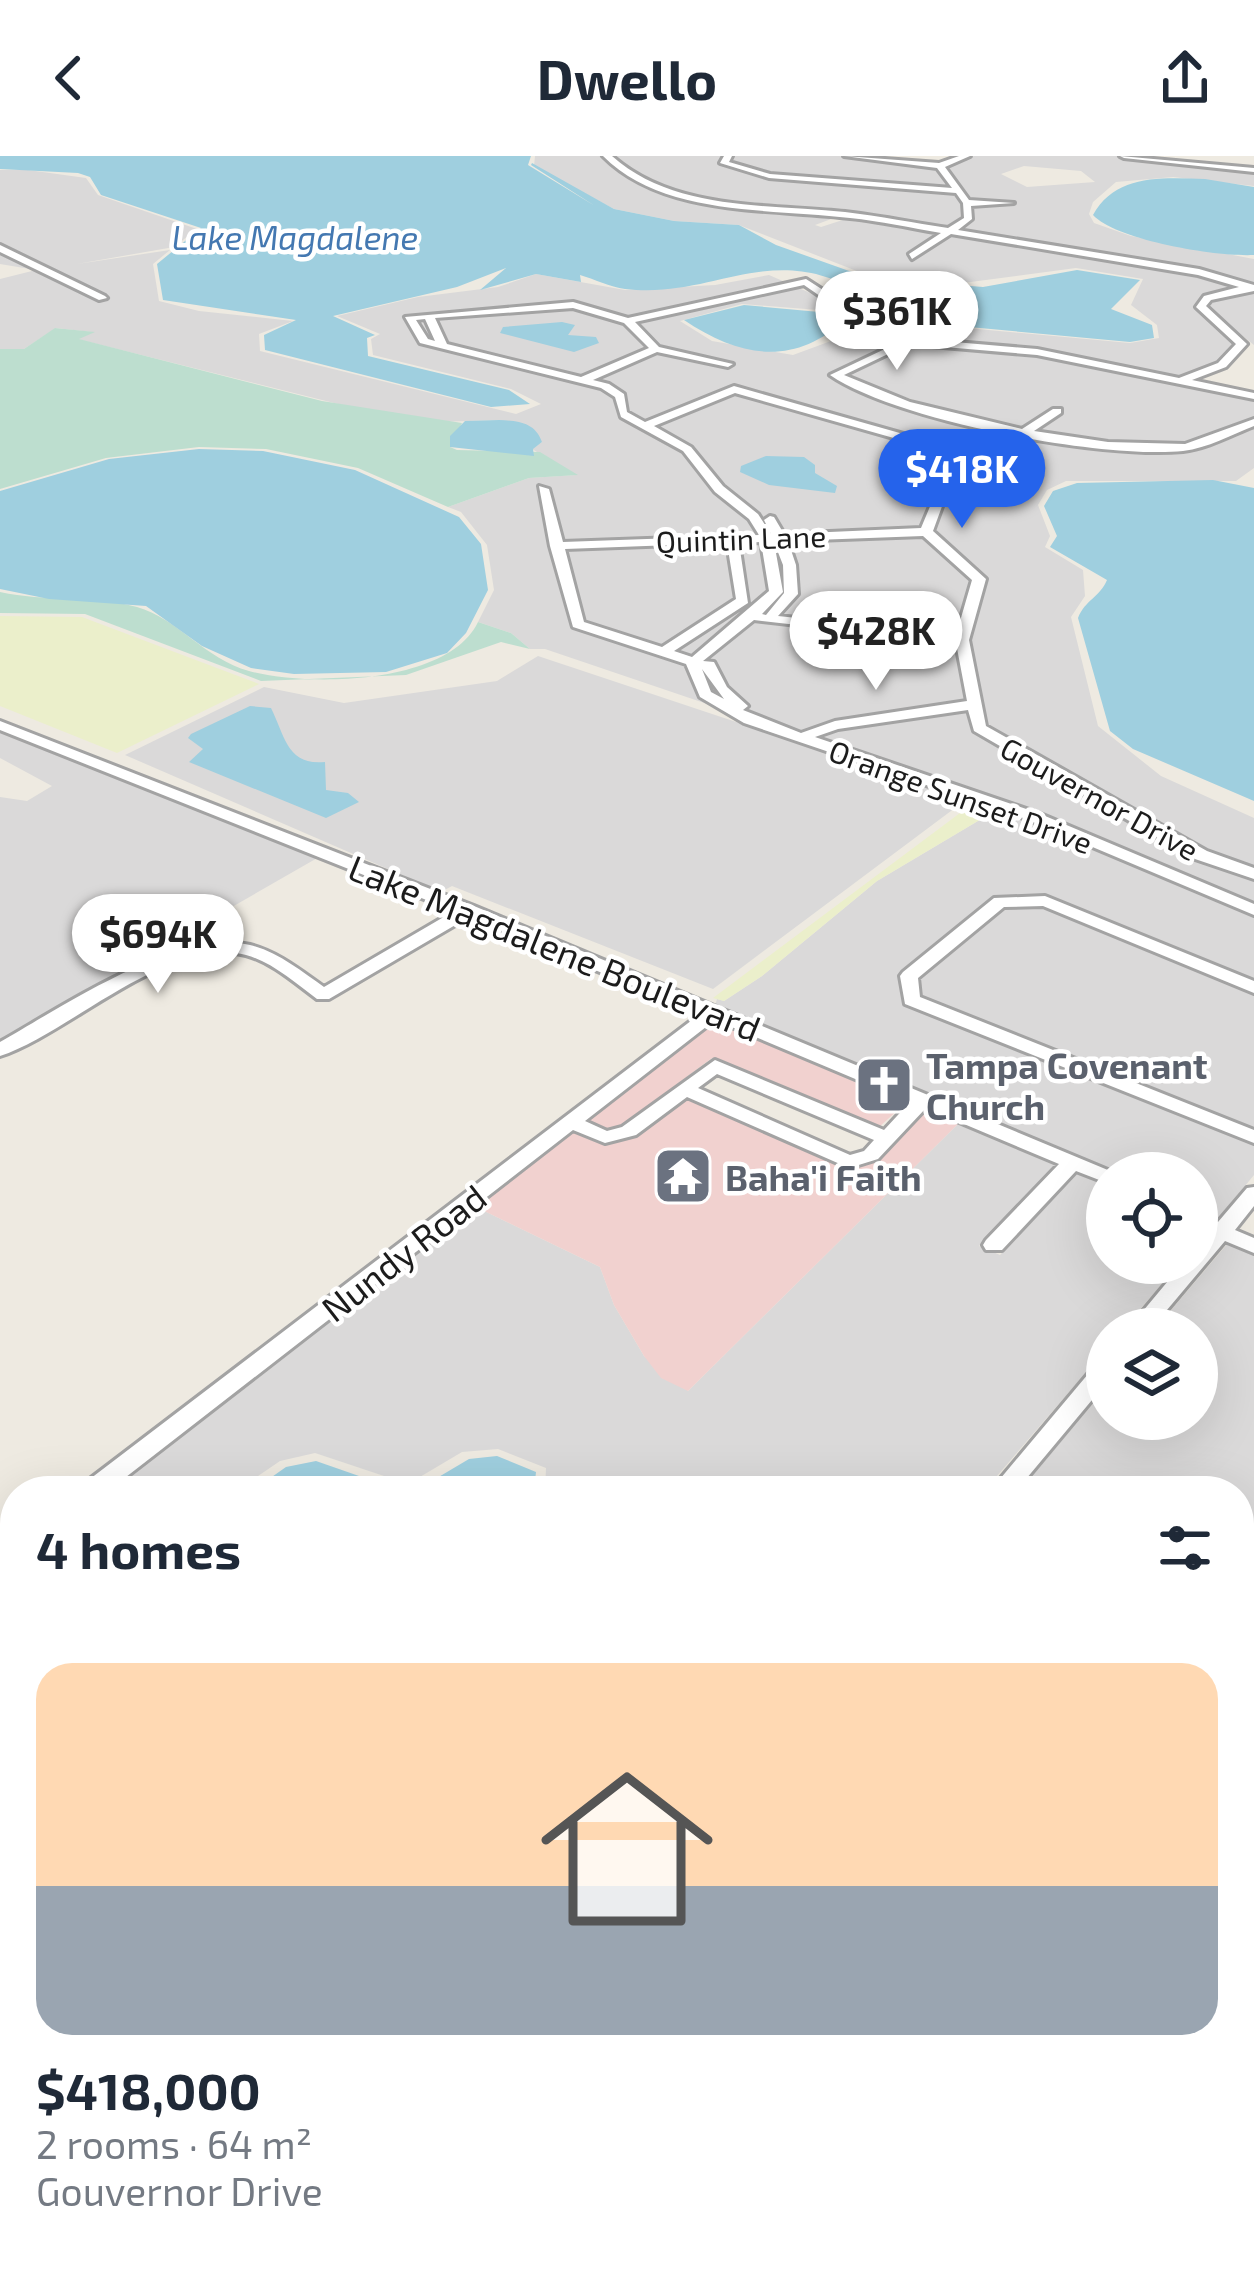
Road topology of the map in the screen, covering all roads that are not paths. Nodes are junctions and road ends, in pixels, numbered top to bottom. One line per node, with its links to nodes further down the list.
1 (607, 156): 11 (street)
2 (728, 156): 8 (street)
3 (848, 156): 6 (street)
4 (966, 156): 6 (street)
5 (1124, 156): 7 (street)
6 (940, 166): 8 (street)
7 (1254, 170)
8 (957, 190): 9 (street)
9 (967, 203): 10 (street); 13 (street)
10 (1010, 203)
11 (850, 215): 12 (street); 13 (street)
12 (820, 225)
13 (950, 233): 15 (street); 16 (street)
14 (0, 248): 17 (street)
15 (912, 256)
16 (1252, 286): 21 (street)
17 (102, 298)
18 (850, 312): 20 (street)
19 (429, 316): 20 (street); 22 (street); 22 (street)
20 (628, 321): 23 (street)
21 (1248, 345): 26 (street)
22 (442, 346): 25 (street)
23 (656, 349): 24 (street); 25 (street)
24 (728, 364)
25 (583, 380): 30 (street)
26 (1179, 382): 27 (street); 31 (street)
27 (1254, 396)
28 (1057, 411): 31 (street)
29 (1254, 422): 31 (street)
30 (647, 426): 33 (street); 34 (street)
31 (1026, 432)
32 (543, 489): 36 (street)
33 (926, 532): 34 (street, Quintin Lane); 38 (street, Gouvernor Drive)
34 (774, 537): 35 (street, Quintin Lane); 37 (street)
35 (731, 538): 36 (street, Quintin Lane); 39 (street)
36 (556, 546): 39 (street)
37 (758, 617): 38 (street); 40 (street)
38 (962, 640): 41 (street, Gouvernor Drive)
39 (662, 653): 40 (street)
40 (701, 664): 43 (street, Orange Sunset Drive)
41 (972, 705): 43 (street); 44 (street, Gouvernor Drive)
42 (0, 724): 48 (street, Lake Magdalene Boulevard)
43 (805, 735): 45 (street, Orange Sunset Drive)
44 (1202, 855): 45 (street); 46 (street, Gouvernor Drive)
45 (1172, 871): 47 (street, Orange Sunset Drive); 49 (street, Orange Sunset Drive)
46 (1254, 874)
47 (1254, 899)
48 (468, 910): 51 (street, Lake Magdalene Boulevard); 52 (street)
49 (1254, 910)
50 (1254, 988): 57 (street)
51 (714, 1012): 54 (street, Lake Magdalene Boulevard); 55 (street, Nundy Road)
52 (0, 1050)
53 (685, 1089): 55 (street); 56 (street); 56 (street)
54 (924, 1099): 56 (street); 58 (street, Lake Magdalene Boulevard)
55 (571, 1122): 69 (street, Nundy Road)
56 (883, 1137)
57 (1254, 1138)
58 (1074, 1161): 59 (street, Lake Magdalene Boulevard); 64 (street)
59 (1086, 1167)
60 (1254, 1193): 62 (street)
61 (1218, 1231): 62 (street)
62 (1221, 1232): 63 (street); 65 (street)
63 (1218, 1236)
64 (994, 1245)
65 (1254, 1246)
66 (1177, 1284): 67 (street)
67 (1157, 1308)
68 (1086, 1392): 70 (street)
69 (111, 1476)
70 (1015, 1476)

